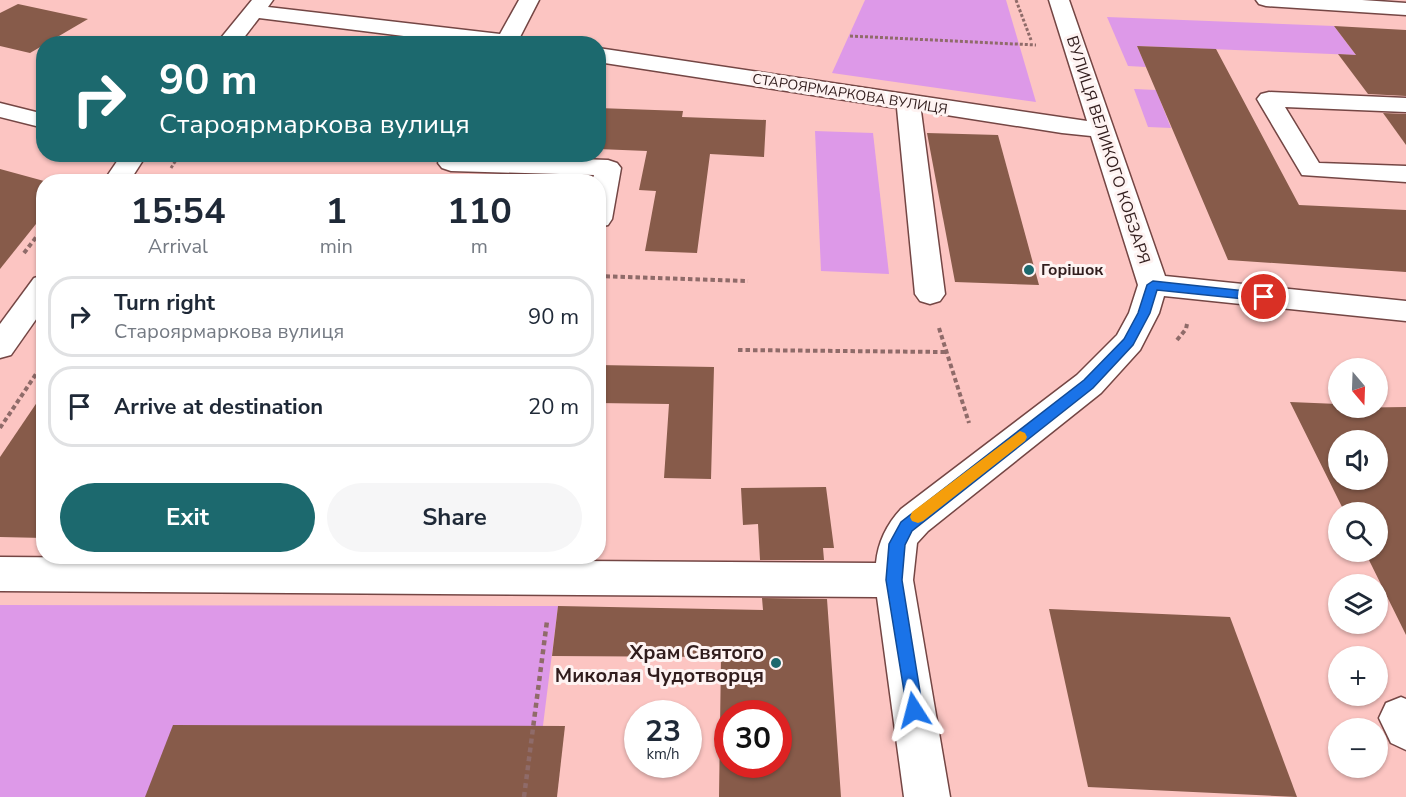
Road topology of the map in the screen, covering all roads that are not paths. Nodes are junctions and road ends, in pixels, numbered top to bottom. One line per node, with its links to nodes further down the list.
1 (529, 0): 8 (street)
2 (1059, 0): 14 (street, ВУЛИЦЯ ВЕЛИКОГО КОБЗАРЯ)
3 (1266, 0): 5 (street)
4 (259, 5): 6 (street); 7 (street)
5 (1406, 9)
6 (234, 36)
7 (465, 36)
8 (515, 36)
9 (606, 56): 10 (street, СТАРОЯРМАРКОВА ВУЛИЦЯ)
10 (908, 104): 14 (street, СТАРОЯРМАРКОВА ВУЛИЦЯ); 19 (street)
11 (1406, 105): 16 (street)
12 (0, 110): 13 (street)
13 (36, 119)
14 (1102, 129): 18 (street, ВУЛИЦЯ ВЕЛИКОГО КОБЗАРЯ)
15 (452, 162): 17 (street)
16 (1406, 174)
17 (606, 178)
18 (1153, 285): 21 (street); 24 (street, ВУЛИЦЯ ВЕЛИКОГО КОБЗАРЯ)
19 (930, 294)
20 (36, 296): 22 (street)
21 (1406, 311)
22 (0, 347)
23 (0, 574): 24 (street)
24 (894, 580): 25 (street, ВУЛИЦЯ ВЕЛИКОГО КОБЗАРЯ)
25 (927, 797)

